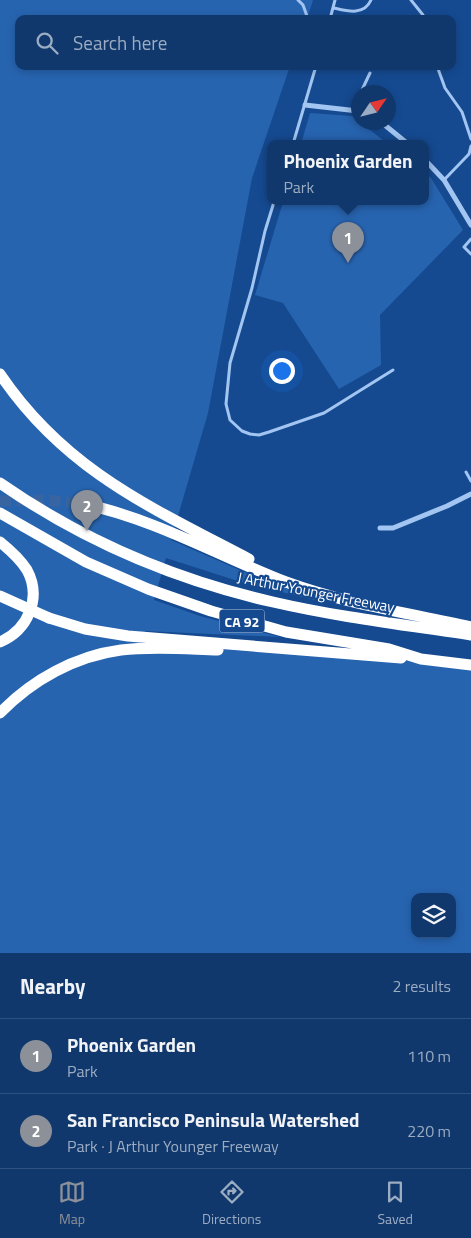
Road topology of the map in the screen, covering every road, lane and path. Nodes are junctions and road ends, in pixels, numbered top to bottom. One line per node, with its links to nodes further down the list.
1 (298, 0): 6 (lane)
2 (335, 0): 5 (lane)
3 (371, 0): 5 (lane)
4 (411, 0): 8 (lane)
5 (334, 8): 7 (lane)
6 (307, 15)
7 (331, 15)
8 (423, 15)
9 (315, 70): 13 (lane)
10 (438, 70): 16 (lane)
11 (370, 73): 12 (lane)
12 (364, 85)
13 (305, 105): 14 (street); 17 (lane)
14 (351, 109)
15 (391, 130): 18 (street)
16 (471, 138)
17 (293, 140)
18 (403, 140)
19 (471, 146): 21 (lane)
20 (429, 164): 21 (street)
21 (444, 180): 23 (street)
22 (273, 205): 26 (lane)
23 (471, 225)
24 (471, 239): 25 (lane)
25 (471, 254)
26 (393, 370)
27 (0, 374): 36 (highway)
28 (466, 472): 29 (lane)
29 (471, 480)
30 (0, 483): 39 (highway, J Arthur Younger Freeway / CA 92)
31 (471, 494): 34 (street)
32 (84, 504): 36 (highway)
33 (0, 512): 42 (highway, CA 92)
34 (380, 528)
35 (0, 542): 40 (highway)
36 (301, 587): 38 (highway)
37 (0, 596): 41 (highway, bridge)
38 (471, 627)
39 (471, 636)
40 (0, 642)
41 (300, 650): 42 (highway); 44 (highway)
42 (421, 659): 43 (highway, CA 92)
43 (471, 665)
44 (0, 713)

